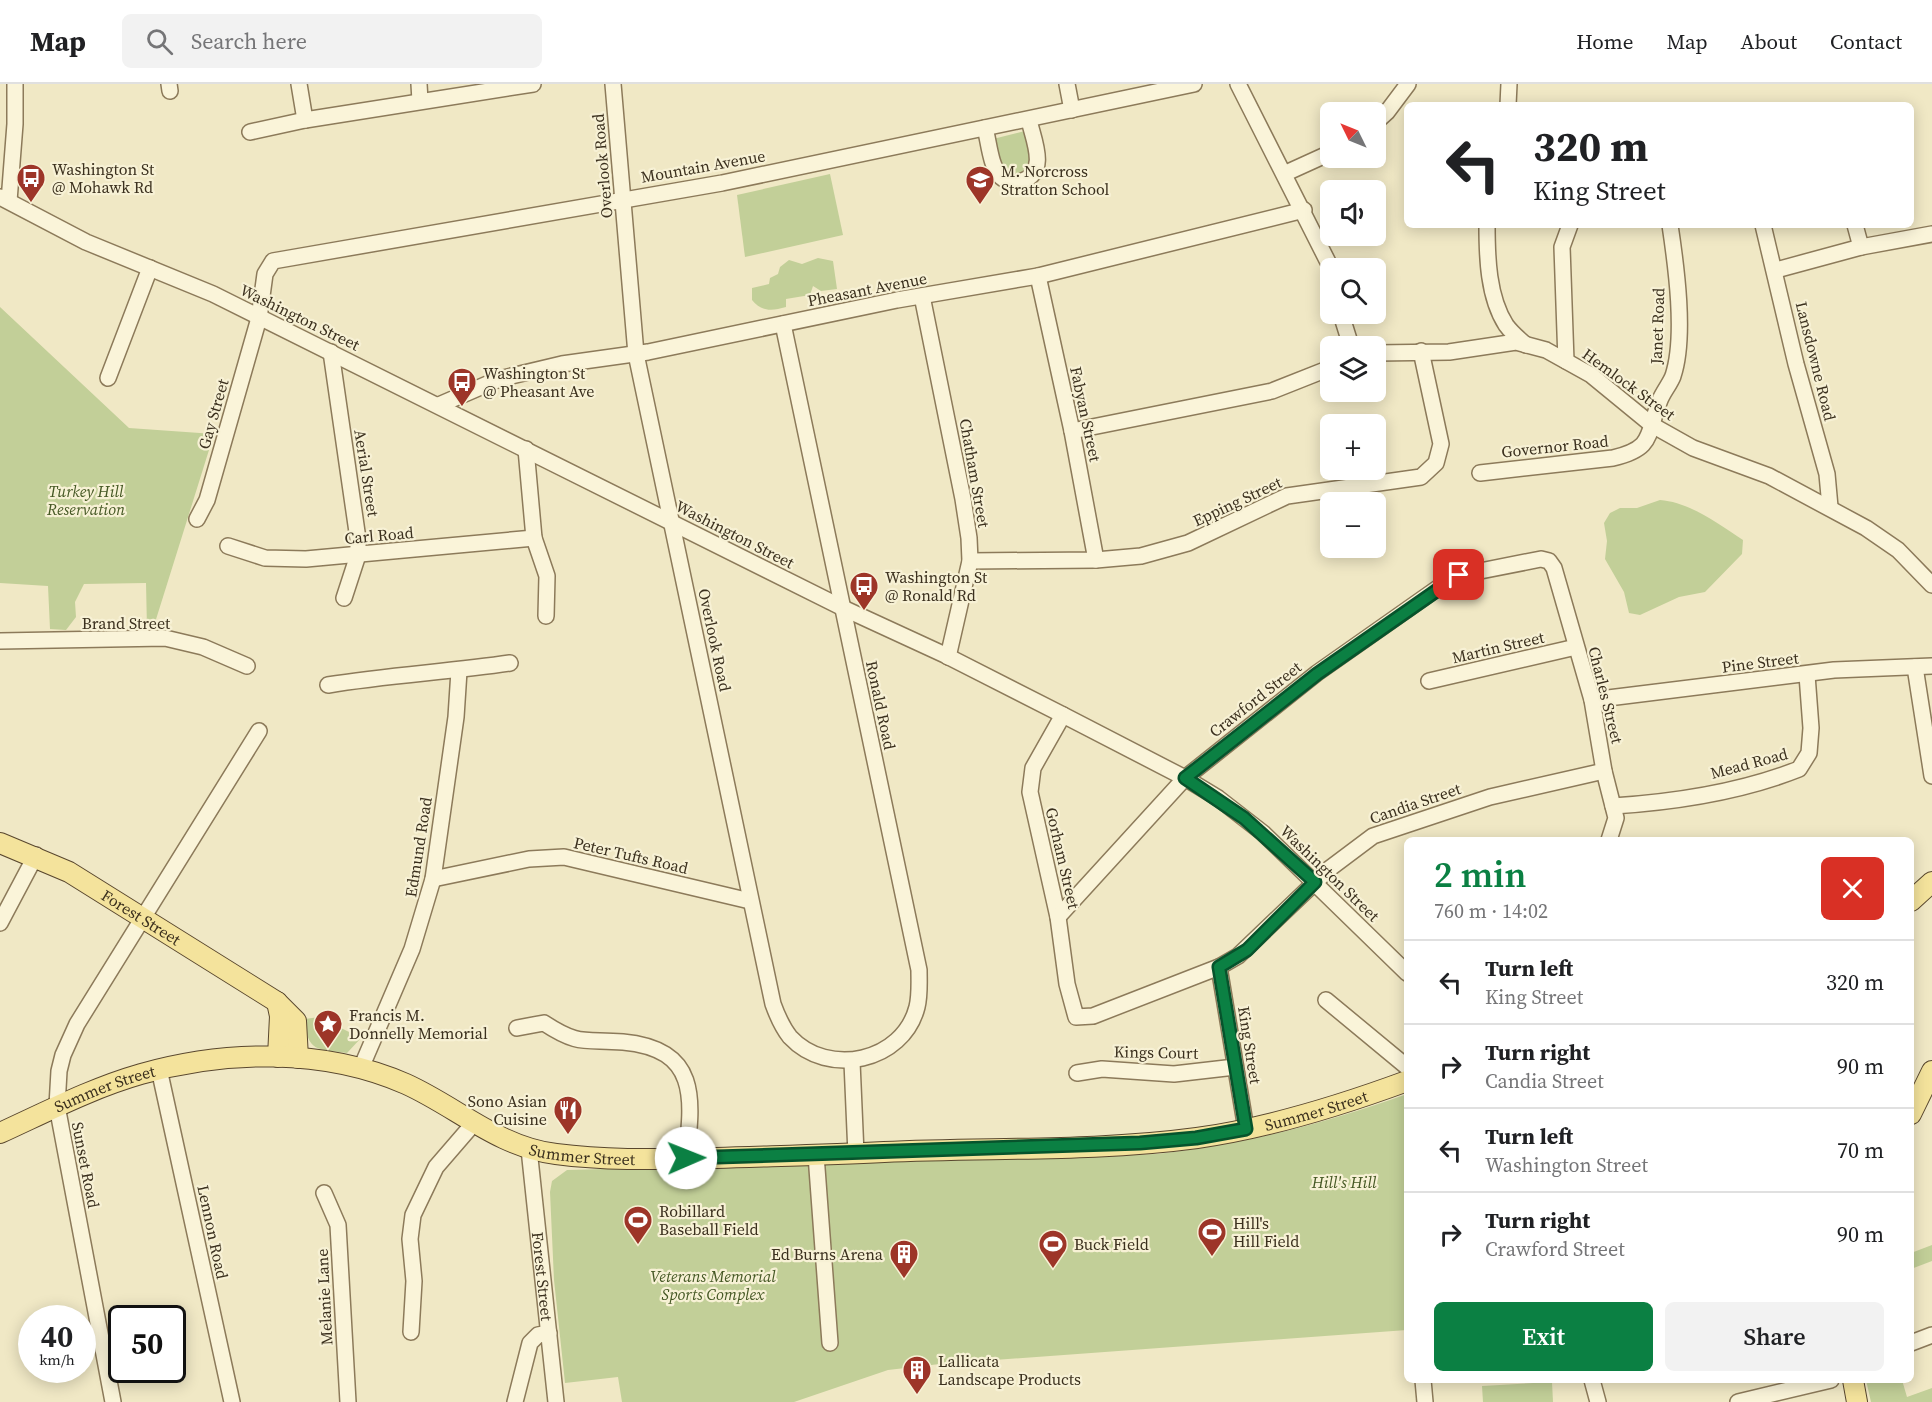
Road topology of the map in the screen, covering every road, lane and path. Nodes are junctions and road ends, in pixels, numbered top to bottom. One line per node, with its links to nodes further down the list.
1 (15, 84): 23 (street)
2 (299, 84): 16 (street)
3 (419, 84): 12 (street)
4 (533, 84): 11 (street)
5 (613, 84): 22 (street, Overlook Road)
6 (1067, 84): 14 (street)
7 (1194, 84): 14 (street, Mountain Avenue)
8 (1238, 84): 21 (street)
9 (1408, 84): 15 (street)
10 (1509, 84): 13 (street)
11 (493, 87): 12 (street)
12 (420, 101): 16 (street)
13 (1508, 102)
14 (1072, 110): 17 (street, Mountain Avenue)
15 (1386, 113)
16 (305, 120): 19 (street)
17 (1029, 120): 18 (street, Mountain Avenue); 18 (street)
18 (985, 128): 22 (street, Mountain Avenue)
19 (250, 132)
20 (1320, 158): 21 (street)
21 (1286, 173): 24 (street)
22 (623, 198): 37 (street, Mountain Avenue); 43 (street, Overlook Road)
23 (4, 199): 33 (street, Washington Street)
24 (1304, 210): 32 (street); 35 (street, Pheasant Avenue)
25 (1487, 228): 39 (street)
26 (1569, 228): 44 (street)
27 (1670, 228): 48 (street, Janet Road)
28 (1764, 228): 34 (street, Lansdowne Road)
29 (1856, 228): 31 (street)
30 (1932, 234): 31 (street)
31 (1861, 247): 34 (street)
32 (1326, 258)
33 (150, 268): 37 (street, Washington Street); 46 (street)
34 (1776, 270): 52 (street, Lansdowne Road)
35 (1038, 276): 36 (street, Pheasant Avenue); 49 (street, Fabyan Street)
36 (922, 296): 38 (street, Pheasant Avenue); 60 (street, Chatham Street)
37 (259, 318): 41 (street, Washington Street); 53 (street, Gay Street)
38 (783, 324): 43 (street, Pheasant Avenue); 63 (street, Ronald Road)
39 (1526, 345): 40 (street, Hemlock Street); 44 (street, Hemlock Street)
40 (1421, 351): 42 (street, Hemlock Street); 58 (street, Epping Street)
41 (331, 352): 47 (street, Washington Street); 57 (street, Aerial Street)
42 (1386, 353)
43 (636, 354): 47 (street, Pheasant Avenue); 54 (street, Overlook Road)
44 (1566, 361): 48 (street, Hemlock Street)
45 (1320, 372): 49 (street)
46 (108, 378)
47 (439, 405): 50 (street, Washington Street)
48 (1652, 425): 51 (street, Governor Road); 52 (street, Hemlock Street)
49 (1072, 432): 58 (street, Fabyan Street)
50 (526, 449): 54 (street, Washington Street); 55 (street)
51 (1480, 473)
52 (1830, 507): 61 (street, Hemlock Street)
53 (197, 519)
54 (672, 523): 63 (street, Washington Street); 90 (street, Overlook Road)
55 (534, 538): 57 (street, Carl Road); 64 (street)
56 (228, 546): 57 (street, Carl Road)
57 (358, 555): 62 (street, Aerial Street)
58 (1096, 560): 60 (street, Epping Street)
59 (1548, 560): 66 (street, Charles Street); 81 (street, Crawford Street)
60 (970, 561): 67 (street, Chatham Street)
61 (1932, 585)
62 (344, 597)
63 (843, 608): 67 (street, Washington Street); 100 (street, Ronald Road)
64 (546, 616)
65 (0, 641): 69 (street, Brand Street)
66 (1576, 647): 74 (street, Martin Street); 76 (street, Charles Street)
67 (948, 657): 77 (street, Washington Street)
68 (510, 663): 72 (street)
69 (247, 666)
70 (1932, 666): 71 (street, Pine Street)
71 (1915, 667): 73 (street, Pine Street); 80 (street)
72 (459, 671): 75 (street); 86 (street, Edmund Road)
73 (1807, 675): 76 (street, Pine Street); 82 (street, Mead Road)
74 (1429, 681)
75 (328, 685)
76 (1592, 700): 79 (street, Charles Street)
77 (1063, 715): 81 (street, Washington Street); 91 (street, Gorham Street)
78 (259, 732): 92 (street)
79 (1604, 771): 82 (street, Charles Street); 87 (street, Candia Street)
80 (1932, 776)
81 (1185, 778): 87 (street, Washington Street); 91 (street, Crawford Street)
82 (1614, 806): 83 (street, Charles Street)
83 (1610, 837)
84 (0, 843): 85 (main road, Forest Street)
85 (36, 855): 92 (main road, Forest Street); 93 (street)
86 (434, 879): 90 (street, Peter Tufts Road); 103 (street, Edmund Road)
87 (1315, 882): 94 (street, Candia Street); 95 (street, Washington Street)
88 (1932, 882): 89 (main road)
89 (1914, 898)
90 (750, 901): 100 (street, Overlook Road)
91 (1058, 917): 97 (street, Gorham Street)
92 (143, 919): 99 (main road, Forest Street); 108 (street, Sunset Road)
93 (0, 923)
94 (1219, 967): 97 (street, Candia Street); 102 (street, King Street)
95 (1404, 970)
96 (1326, 1000): 101 (street)
97 (1076, 1017)
98 (517, 1028): 116 (street)
99 (288, 1057): 103 (main road, Summer Street); 104 (main road, Summer Street)
100 (852, 1062): 114 (street)
101 (1404, 1065)
102 (1235, 1067): 106 (street, Kings Court); 111 (street, King Street)
103 (361, 1068): 110 (main road, Summer Street)
104 (159, 1069): 108 (main road, Summer Street); 128 (street, Lennon Road)
105 (1932, 1071): 109 (main road)
106 (1077, 1072)
107 (1404, 1082): 111 (main road, Summer Street)
108 (57, 1106): 112 (main road, Summer Street); 127 (street, Sunset Road)
109 (1914, 1108)
110 (474, 1123): 113 (main road, Summer Street); 118 (street)
111 (1246, 1129): 114 (main road, Summer Street)
112 (0, 1133)
113 (529, 1149): 116 (main road, Summer Street); 119 (street, Forest Street)
114 (856, 1154): 115 (main road, Summer Street)
115 (816, 1155): 116 (main road, Summer Street); 122 (street)
116 (686, 1158)
117 (324, 1193): 129 (street, Melanie Lane)
118 (411, 1332)
119 (549, 1333): 130 (street); 131 (street, Forest Street)
120 (1932, 1335): 121 (street)
121 (1914, 1342)
122 (830, 1343)
123 (1423, 1383): 132 (street)
124 (1593, 1383): 133 (street)
125 (1818, 1383): 134 (street)
126 (1854, 1383): 135 (main road)
127 (114, 1402)
128 (232, 1402)
129 (348, 1402)
130 (514, 1402)
131 (556, 1402)
132 (1425, 1402)
133 (1598, 1402)
134 (1738, 1402)
135 (1857, 1402)

